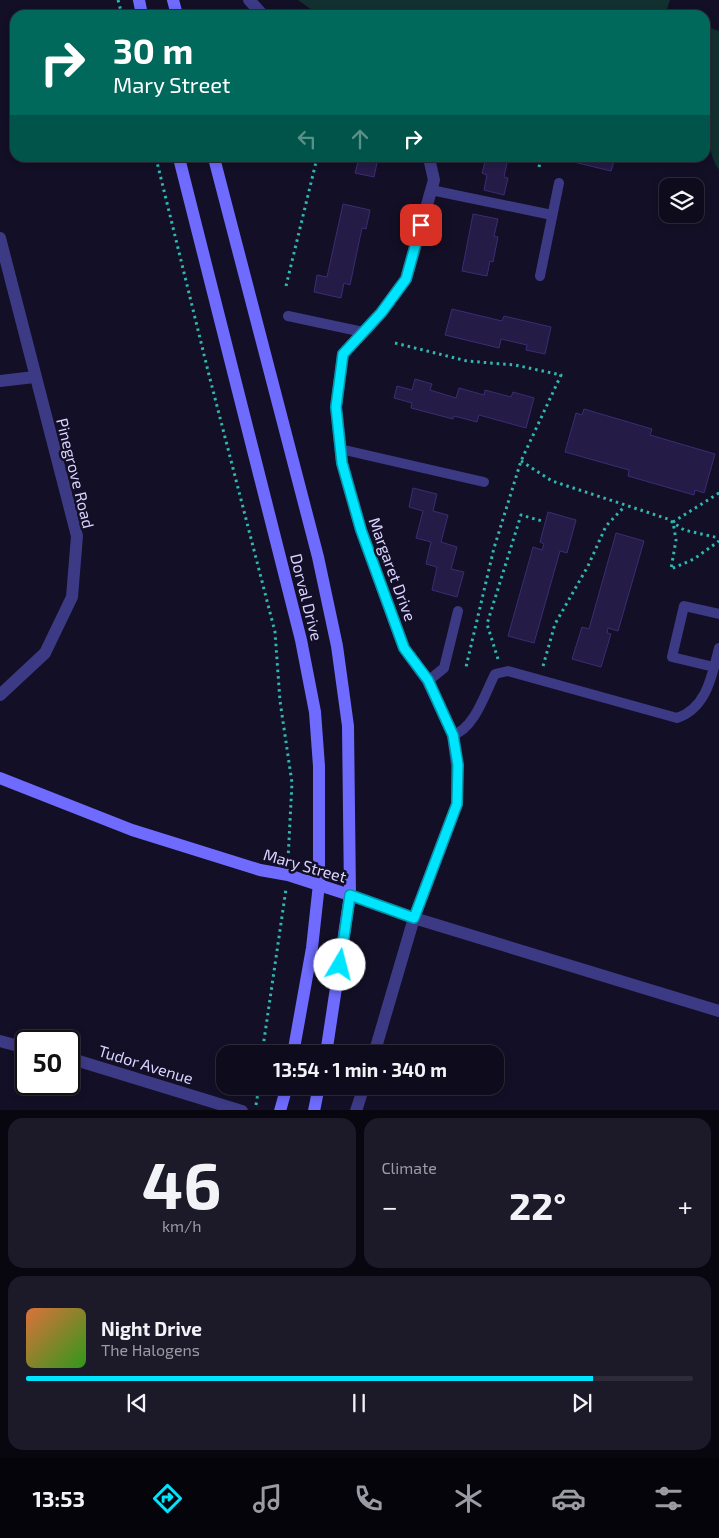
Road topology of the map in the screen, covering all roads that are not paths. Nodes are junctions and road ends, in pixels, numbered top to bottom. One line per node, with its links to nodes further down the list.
1 (248, 0): 2 (street)
2 (258, 10)
3 (180, 162): 25 (main road, Dorval Drive)
4 (215, 162): 26 (main road, Dorval Drive)
5 (430, 162): 7 (street, Margaret Drive)
6 (559, 183): 8 (lane)
7 (431, 190): 8 (lane); 12 (street, Margaret Drive)
8 (552, 215): 10 (lane)
9 (0, 238): 13 (street, Pinegrove Road)
10 (540, 276)
11 (288, 316): 12 (lane)
12 (363, 332): 15 (street, Margaret Drive)
13 (34, 377): 14 (street); 22 (street, Pinegrove Road)
14 (0, 381)
15 (340, 449): 16 (lane); 21 (street, Margaret Drive)
16 (484, 482)
17 (458, 611): 21 (lane)
18 (719, 614): 20 (lane)
19 (719, 648): 20 (lane)
20 (714, 667): 23 (lane)
21 (428, 680): 23 (street, Margaret Drive)
22 (0, 696)
23 (453, 735): 27 (street, Margaret Drive)
24 (0, 778): 25 (main road, Mary Street)
25 (319, 884): 26 (main road, Mary Street); 31 (main road, Dorval Drive)
26 (350, 895): 27 (street, Mary Street); 32 (main road, Dorval Drive)
27 (414, 918): 28 (street, Mary Street); 33 (street, Margaret Drive)
28 (719, 1011)
29 (0, 1041): 30 (street)
30 (15, 1045)
31 (295, 1045)
32 (327, 1045)
33 (377, 1045)
34 (80, 1061): 38 (street, Tudor Avenue)
35 (284, 1095): 39 (main road)
36 (317, 1095): 40 (main road)
37 (361, 1095): 41 (street)
38 (242, 1110)
39 (280, 1110)
40 (314, 1110)
41 (356, 1110)

